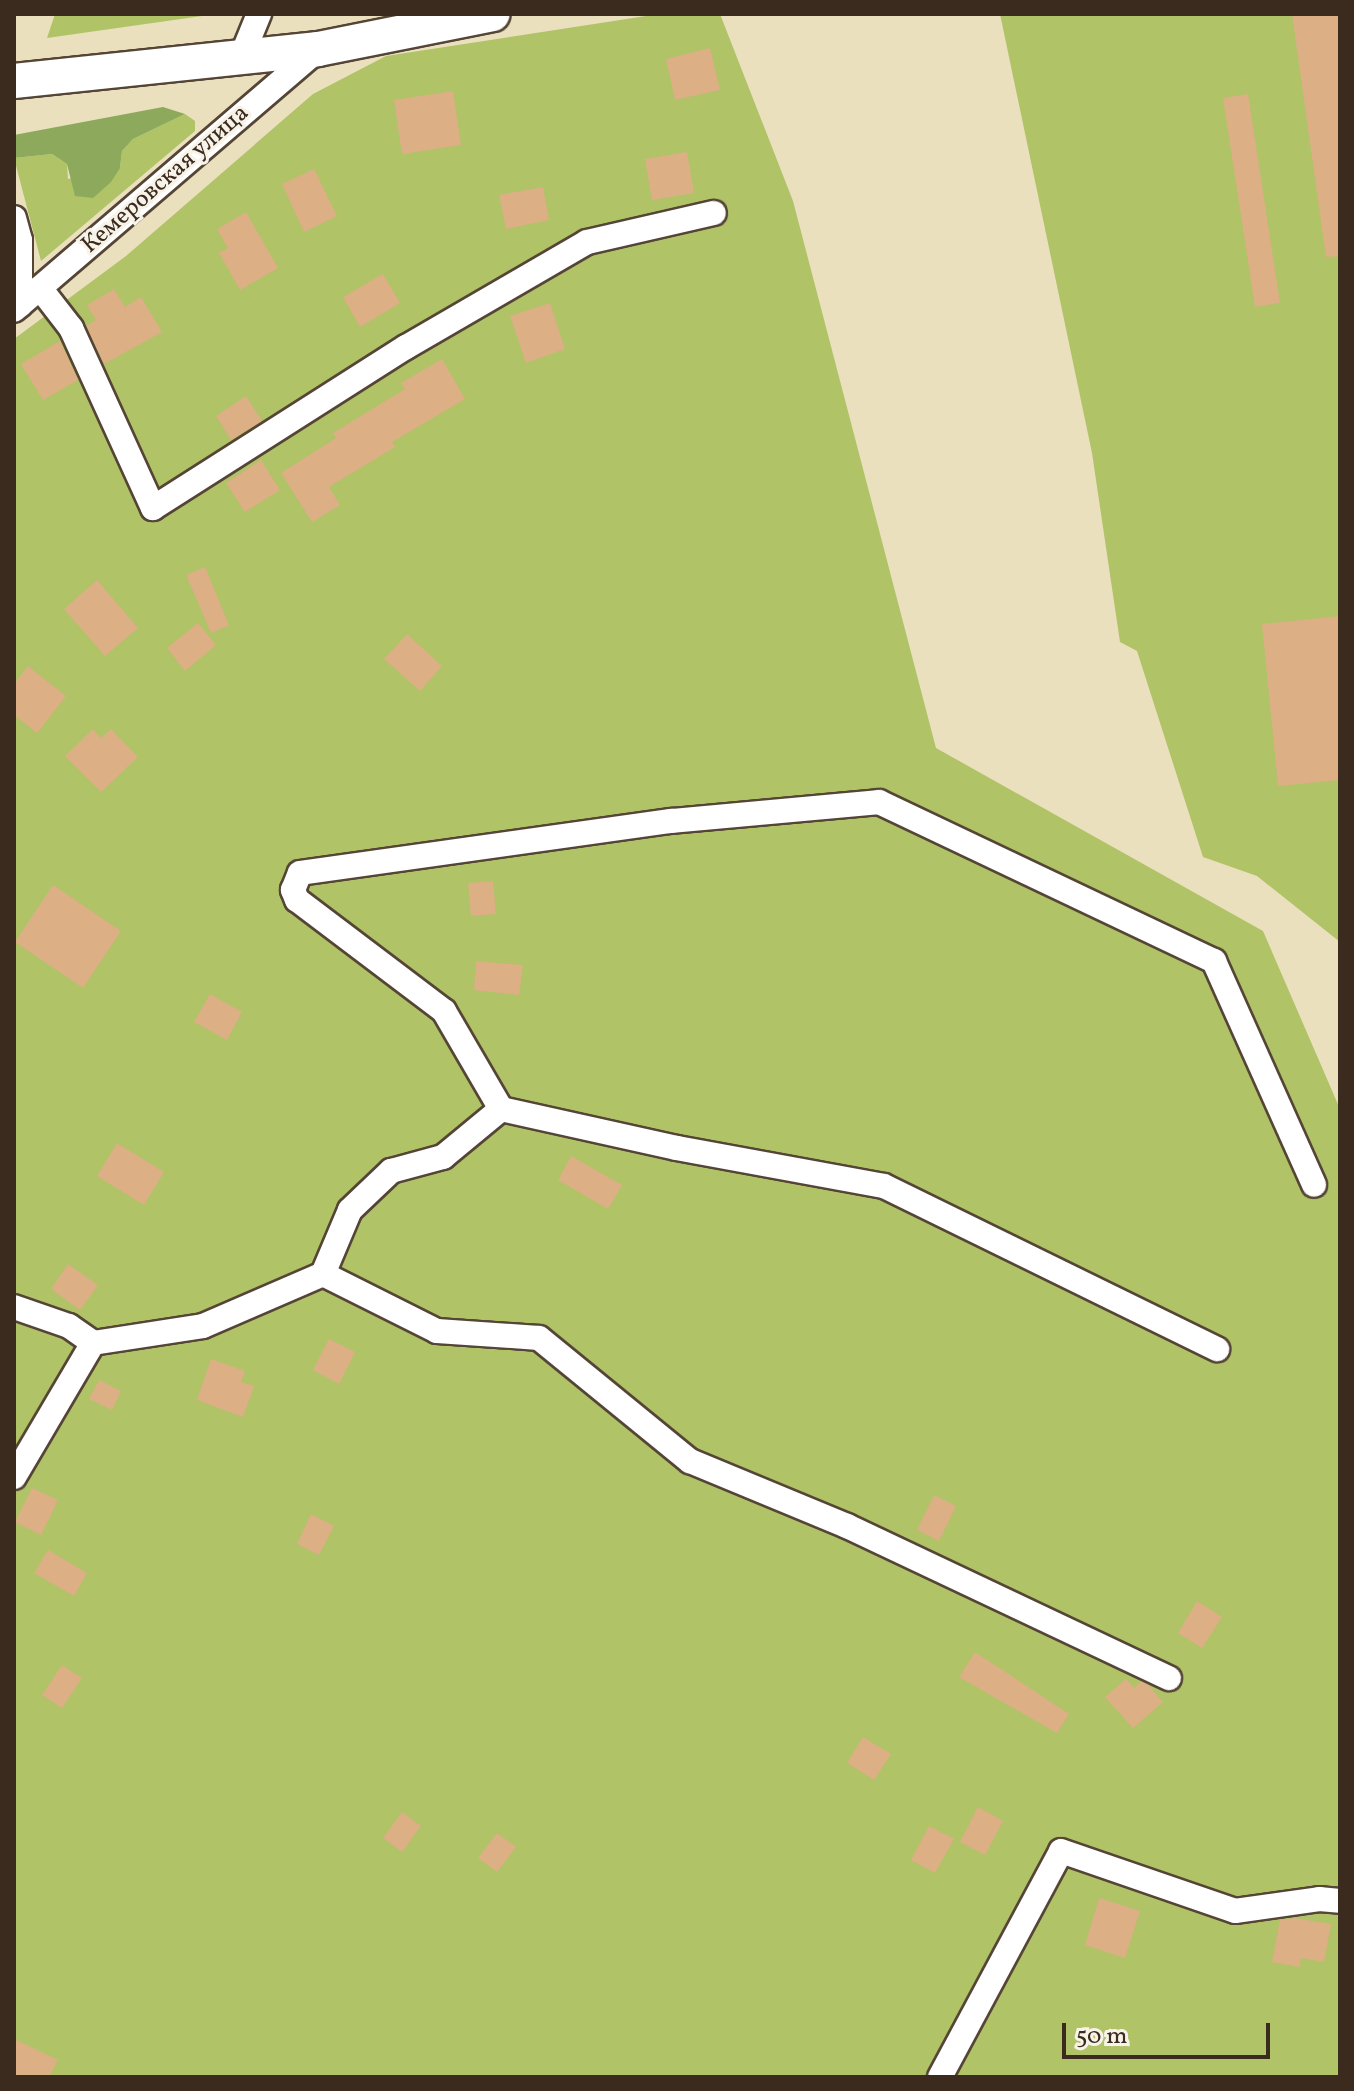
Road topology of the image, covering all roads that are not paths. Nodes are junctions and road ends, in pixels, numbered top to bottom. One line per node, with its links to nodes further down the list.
1 (259, 14): 4 (street)
2 (493, 14): 3 (main road, Кемеровская улица)
3 (318, 49): 4 (main road, Кемеровская улица); 8 (street, Кемеровская улица)
4 (241, 58): 5 (main road, Кемеровская улица)
5 (14, 81)
6 (714, 213): 8 (street)
7 (14, 218): 9 (street)
8 (40, 288): 9 (street, Кемеровская улица)
9 (17, 308)
10 (501, 1109): 11 (street); 12 (street); 15 (street)
11 (1314, 1185)
12 (323, 1274): 14 (street); 17 (street)
13 (14, 1307): 14 (street)
14 (93, 1343): 16 (street)
15 (1217, 1349)
16 (14, 1477)
17 (1169, 1678)
18 (1340, 1901): 19 (street)
19 (940, 2077)

